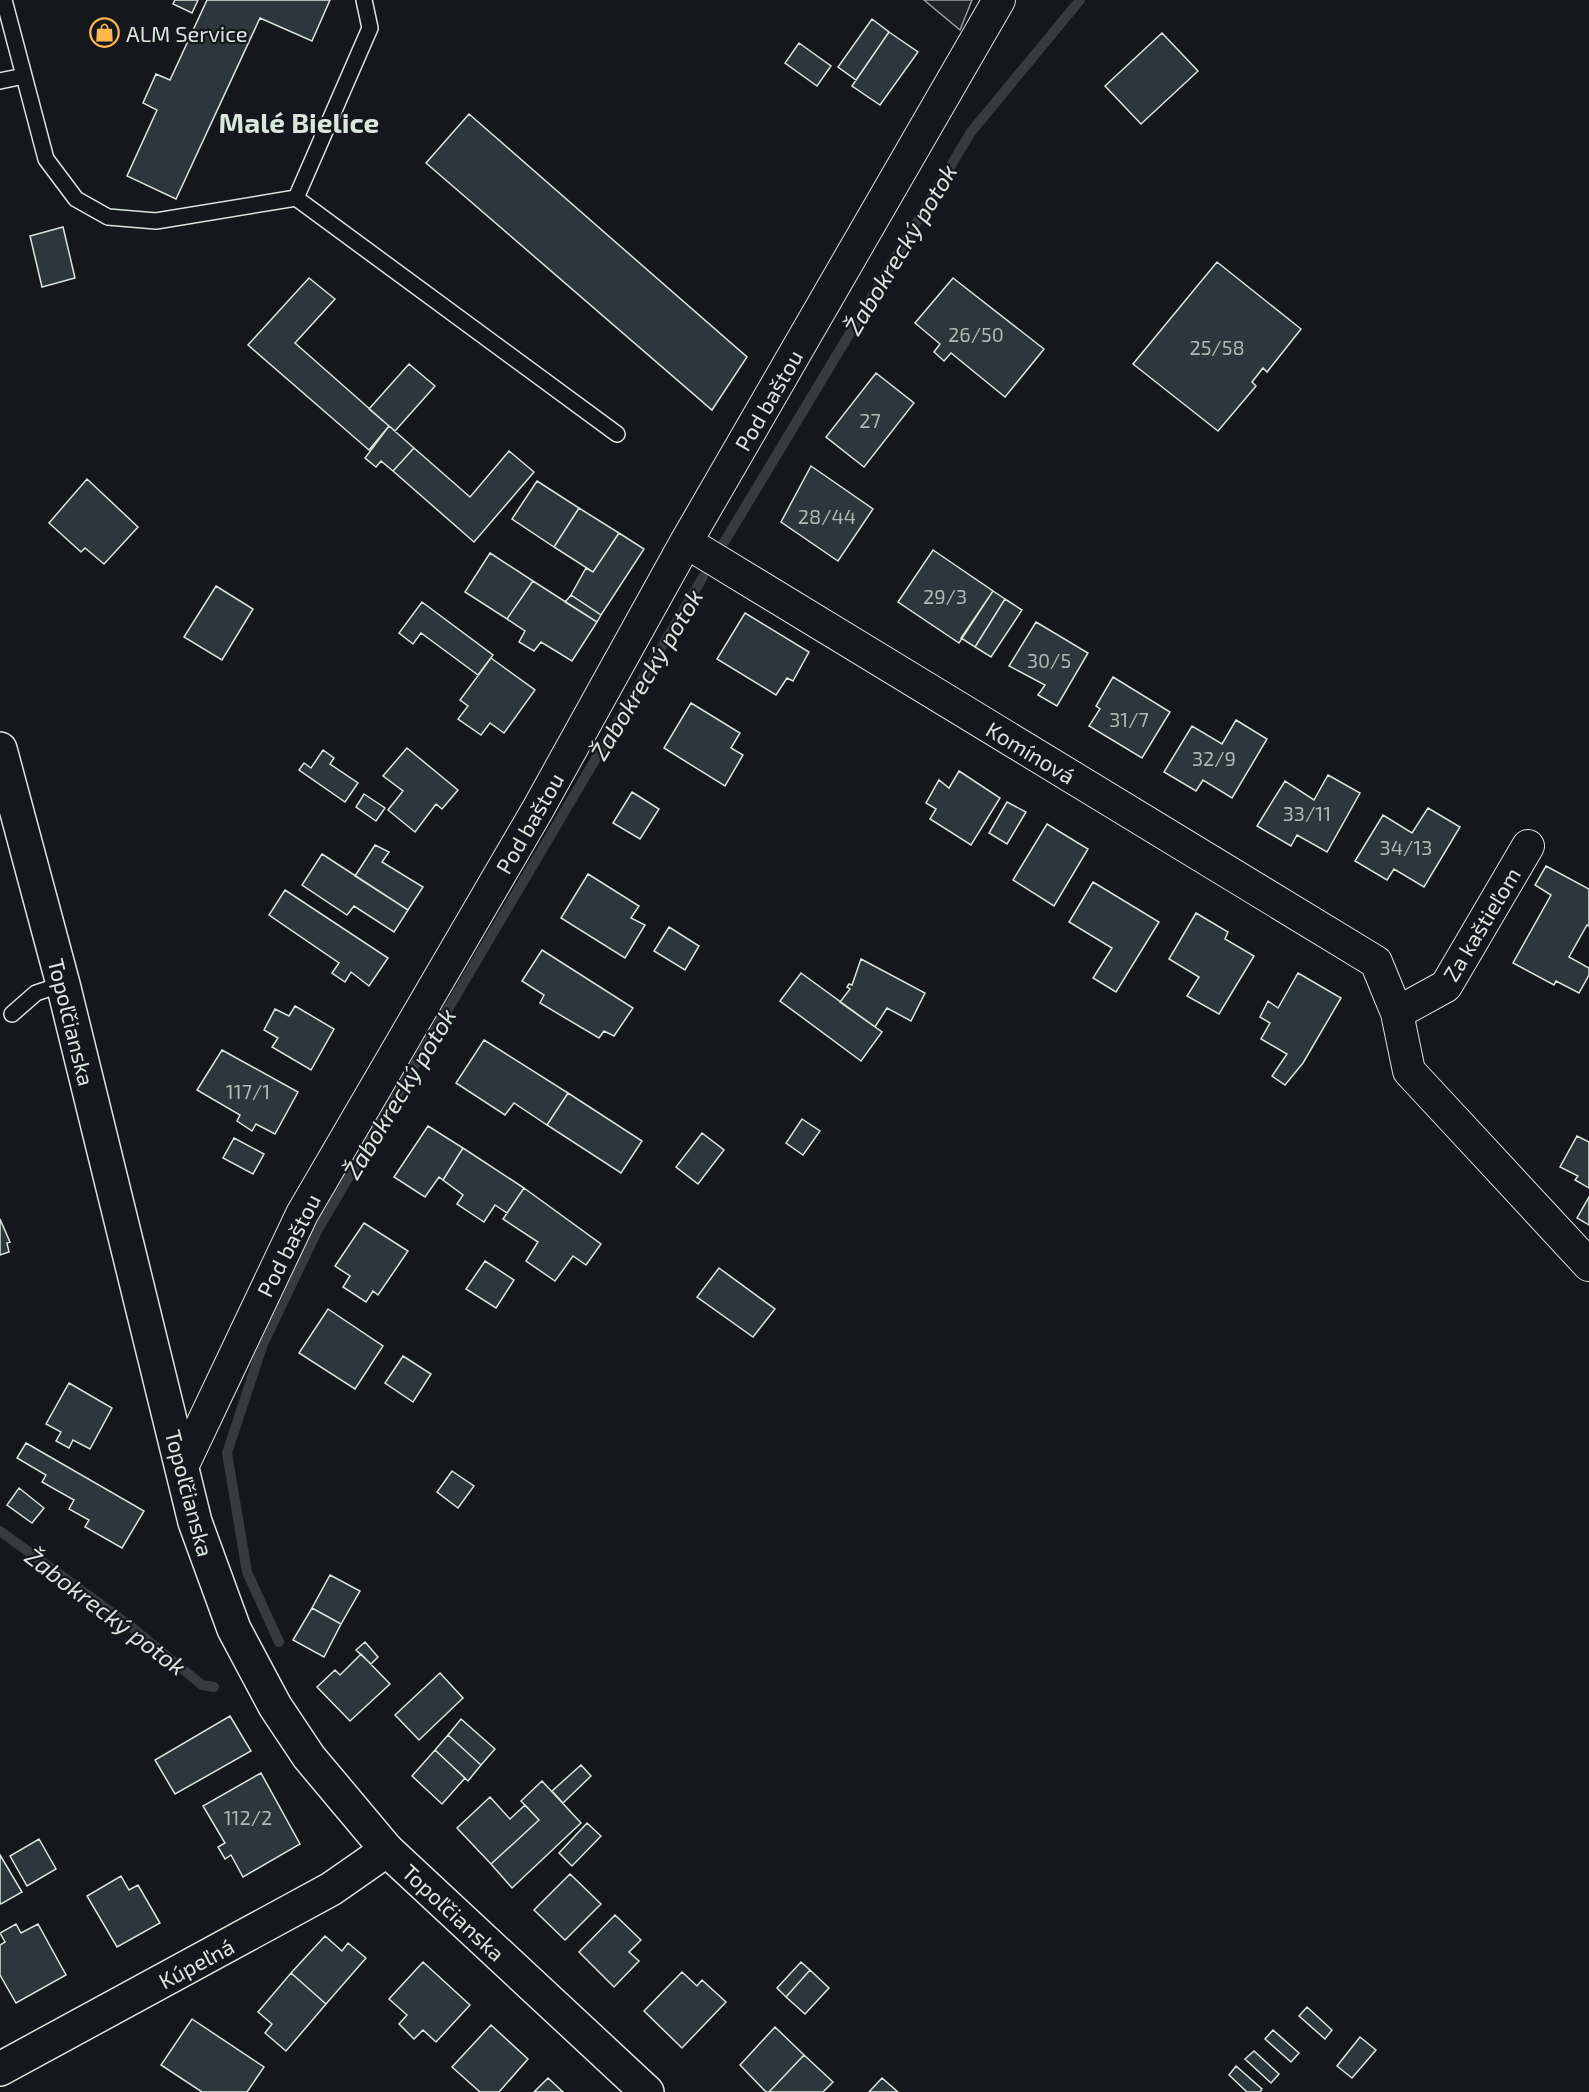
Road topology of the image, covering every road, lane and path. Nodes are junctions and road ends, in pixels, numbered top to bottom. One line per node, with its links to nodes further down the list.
1 (4, 0): 4 (lane)
2 (364, 0): 6 (lane)
3 (999, 0): 8 (street, Pod baštou)
4 (24, 76): 5 (lane); 6 (lane)
5 (0, 81)
6 (296, 198): 7 (lane)
7 (617, 434)
8 (686, 542): 12 (street, Komínová); 15 (street, Pod baštou)
9 (0, 749): 11 (main road, Topoľčianska)
10 (1528, 846): 12 (street, Za kaštieľom)
11 (63, 984): 13 (lane); 15 (main road, Topoľčianska)
12 (1397, 1013): 14 (street)
13 (12, 1014)
14 (1589, 1265)
15 (182, 1467): 16 (main road, Topoľčianska)
16 (387, 1850): 17 (main road, Kúpeľná); 18 (main road, Topoľčianska)
17 (0, 2068)
18 (648, 2092)

